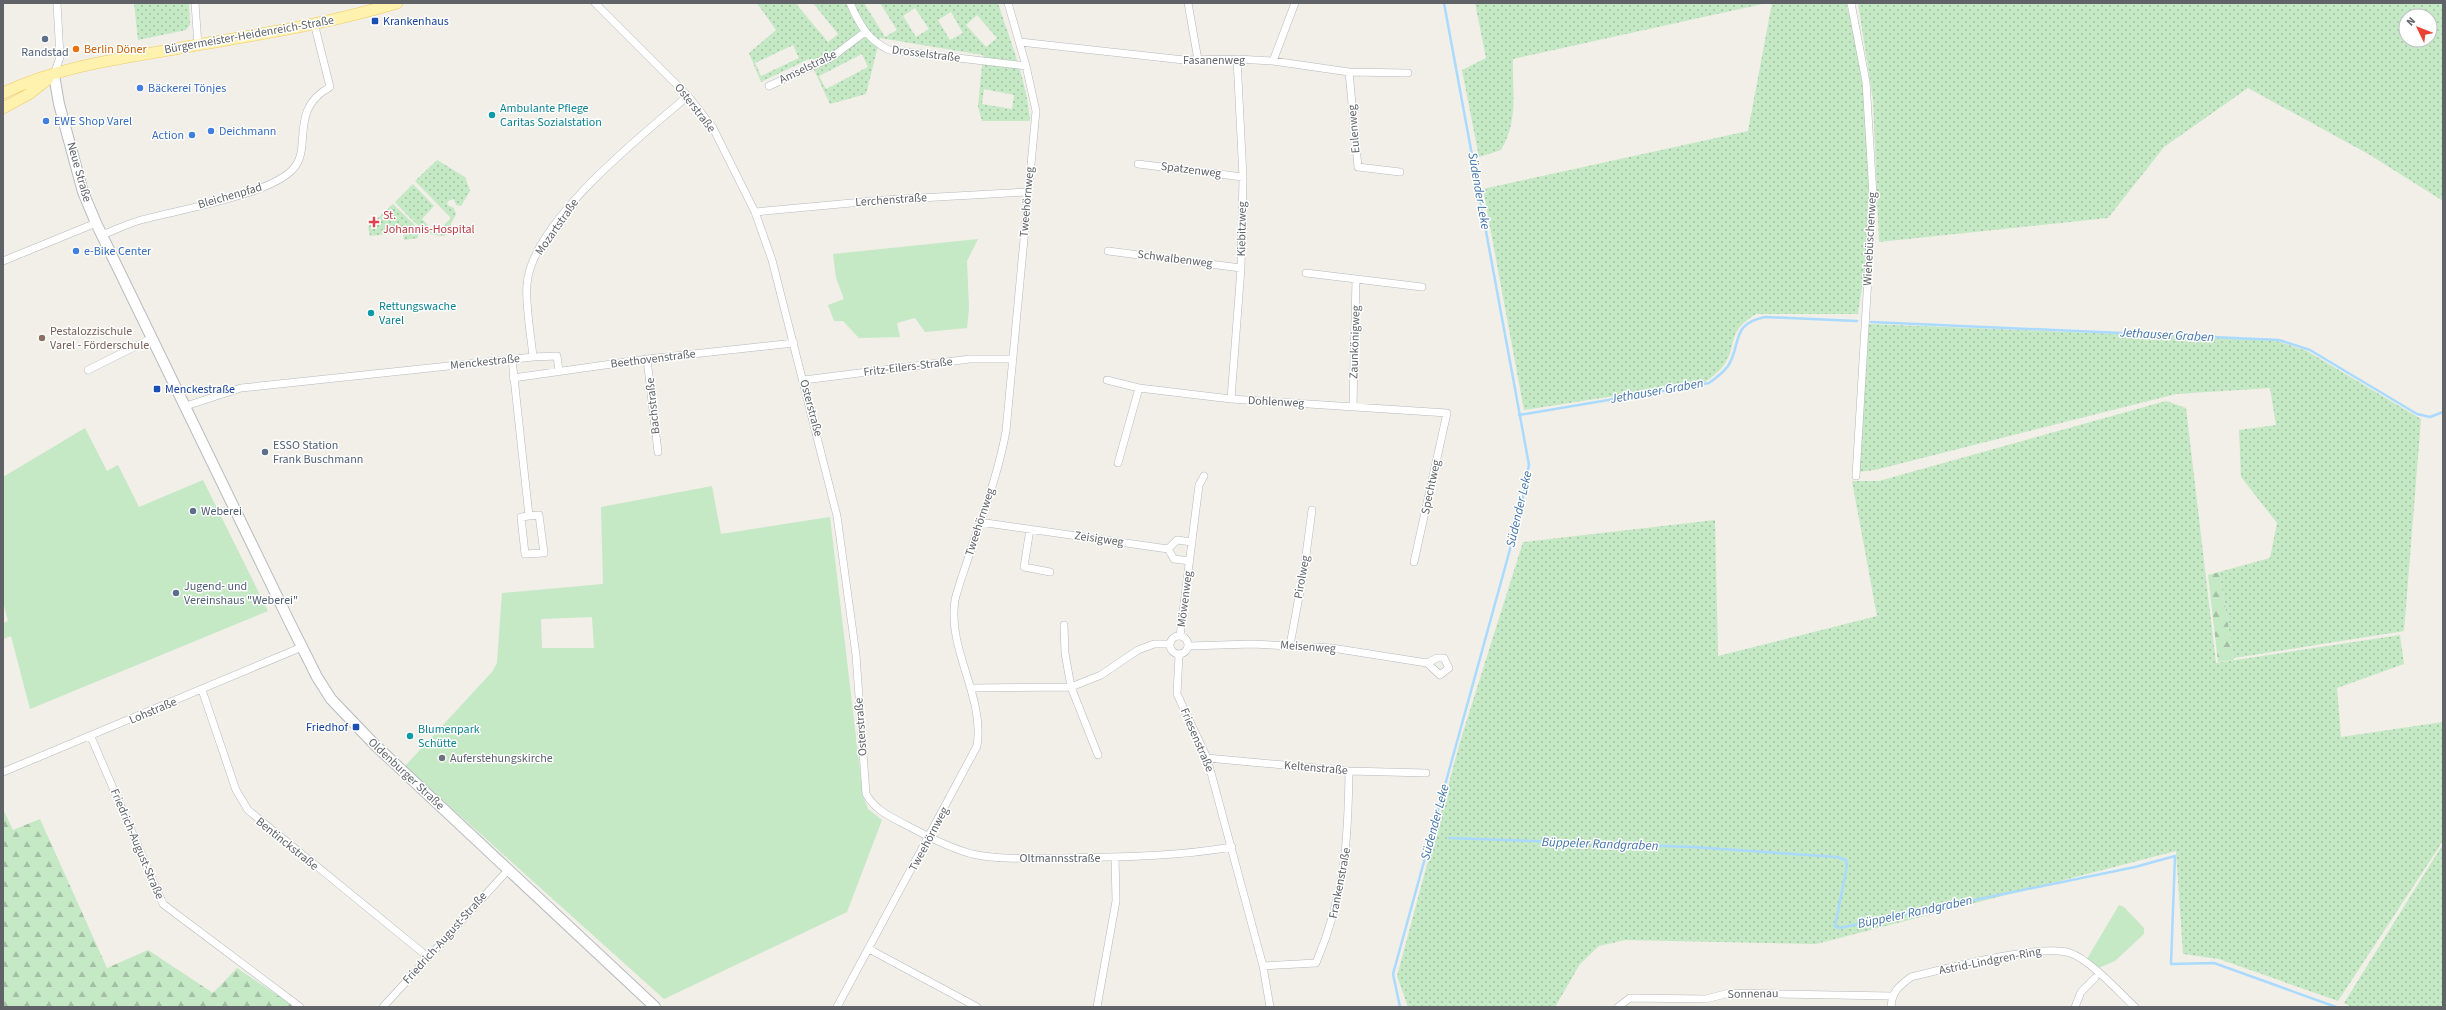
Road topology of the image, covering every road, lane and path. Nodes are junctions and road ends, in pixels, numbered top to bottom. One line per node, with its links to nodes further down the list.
1 (57, 3): 20 (street, Neue Straße)
2 (195, 3): 13 (street)
3 (397, 3): 10 (main road, Bürgermeister-Heidenreich-Straße)
4 (595, 3): 23 (street, Osterstraße)
5 (850, 3): 11 (street, Drosselstraße)
6 (1008, 3): 12 (street, Tweehörnweg)
7 (1188, 3): 15 (street)
8 (1294, 3): 16 (street)
9 (1851, 3): 57 (street, Wiehebüschenweg)
10 (314, 23): 13 (main road, Bürgermeister-Heidenreich-Straße); 31 (street, Bleichenpfad)
11 (865, 32): 17 (street, Drosselstraße); 21 (street, Amselstraße)
12 (1020, 42): 15 (street, Fasanenweg); 17 (street, Tweehörnweg)
13 (198, 44): 20 (main road, Bürgermeister-Heidenreich-Straße)
14 (1237, 59): 15 (street, Fasanenweg); 16 (street, Fasanenweg); 27 (street, Kiebitzweg)
15 (1198, 60)
16 (1273, 61): 18 (street, Fasanenweg)
17 (1026, 66): 28 (street, Tweehörnweg)
18 (1349, 72): 19 (street, Fasanenweg); 26 (street, Eulenweg)
19 (1408, 74)
20 (54, 75): 22 (main road, Bürgermeister-Heidenreich-Straße); 24 (main road, Bürgermeister-Heidenreich-Straße); 30 (main road, Neue Straße)
21 (769, 86)
22 (3, 93)
23 (688, 96): 29 (street, Osterstraße); 40 (street, Mozartstraße)
24 (3, 108)
25 (1138, 164): 27 (street, Spatzenweg)
26 (1400, 172)
27 (1243, 177): 34 (street, Kiebitzweg)
28 (1027, 192): 29 (street, Lerchenstraße); 43 (street, Tweehörnweg)
29 (756, 212): 39 (street, Osterstraße)
30 (96, 223): 31 (main road, Oldenburger Straße); 33 (street)
31 (102, 235): 38 (main road, Oldenburger Straße)
32 (1108, 251): 34 (street, Schwalbenweg)
33 (3, 261)
34 (1241, 268): 50 (street, Kiebitzweg)
35 (1306, 273): 36 (street)
36 (1356, 279): 37 (street); 52 (street, Zaunkönigweg)
37 (1422, 287)
38 (152, 338): 44 (street); 51 (main road, Oldenburger Straße)
39 (794, 343): 42 (street, Beethovenstraße); 47 (street, Osterstraße)
40 (533, 357): 41 (street, Menckestraße); 45 (street, Menckestraße)
41 (512, 359): 46 (street); 51 (street, Menckestraße)
42 (647, 359): 45 (street, Beethovenstraße); 54 (street, Bachstraße)
43 (1013, 359): 47 (street, Fritz-Eilers-Straße); 60 (street, Tweehörnweg)
44 (88, 370)
45 (559, 372): 46 (street, Beethovenstraße)
46 (513, 378): 59 (street)
47 (804, 380): 84 (street, Osterstraße)
48 (1107, 380): 49 (street, Dohlenweg)
49 (1139, 388): 50 (street, Dohlenweg); 55 (street)
50 (1231, 399): 52 (street, Dohlenweg)
51 (186, 406): 72 (main road, Oldenburger Straße)
52 (1353, 406): 53 (street, Dohlenweg)
53 (1447, 413): 65 (street, Spechtweg)
54 (658, 452)
55 (1118, 463)
56 (1204, 476): 62 (street)
57 (1856, 476)
58 (1312, 510): 70 (street, Pirolweg)
59 (529, 516): 59 (street)
60 (980, 522): 61 (street, Zeisigweg); 76 (street, Tweehörnweg)
61 (1030, 529): 63 (street, Zeisigweg); 66 (street)
62 (1192, 542): 63 (street); 64 (street)
63 (1168, 549): 64 (street, Zeisigweg)
64 (1190, 561): 68 (street, Möwenweg)
65 (1414, 562)
66 (1050, 572)
67 (1064, 625): 75 (street)
68 (1180, 636): 69 (street); 71 (street)
69 (1170, 644): 73 (street); 75 (street)
70 (1290, 645): 71 (street, Meisenweg); 74 (street, Meisenweg)
71 (1189, 646): 73 (street)
72 (302, 647): 77 (street, Lohstraße); 87 (main road, Oldenburger Straße)
73 (1179, 655): 80 (street, Friesenstraße)
74 (1427, 663)
75 (1071, 687): 76 (street); 79 (street)
76 (972, 688): 84 (street, Tweehörnweg)
77 (202, 690): 78 (street, Lohstraße); 89 (street, Bentinckstraße)
78 (91, 737): 82 (street, Lohstraße); 93 (street, Friedrich-August-Straße)
79 (1098, 755)
80 (1207, 758): 81 (street, Keltenstraße); 85 (street, Friesenstraße)
81 (1349, 771): 83 (street, Keltenstraße); 90 (street, Frankenstraße)
82 (3, 772)
83 (1426, 773)
84 (929, 837): 86 (street, Oltmannsstraße); 88 (street, Tweehörnweg)
85 (1232, 846): 86 (street); 90 (street, Friesenstraße)
86 (1115, 858): 98 (street, Oltmannsstraße)
87 (508, 870): 89 (street, Friedrich-August-Straße); 95 (main road, Oldenburger Straße)
88 (869, 949): 96 (street, Tweehörnweg); 97 (street)
89 (428, 957): 94 (street, Friedrich-August-Straße)
90 (1263, 966): 99 (street, Friesenstraße)
91 (2095, 978): 102 (street)
92 (1892, 996): 100 (street, Sonnenau); 101 (street); 103 (street, Astrid-Lindgren-Ring)
93 (300, 1007)
94 (383, 1007)
95 (655, 1007)
96 (837, 1007)
97 (977, 1007)
98 (1097, 1007)
99 (1270, 1007)
100 (1618, 1007)
101 (1891, 1007)
102 (2075, 1007)
103 (2135, 1007)

